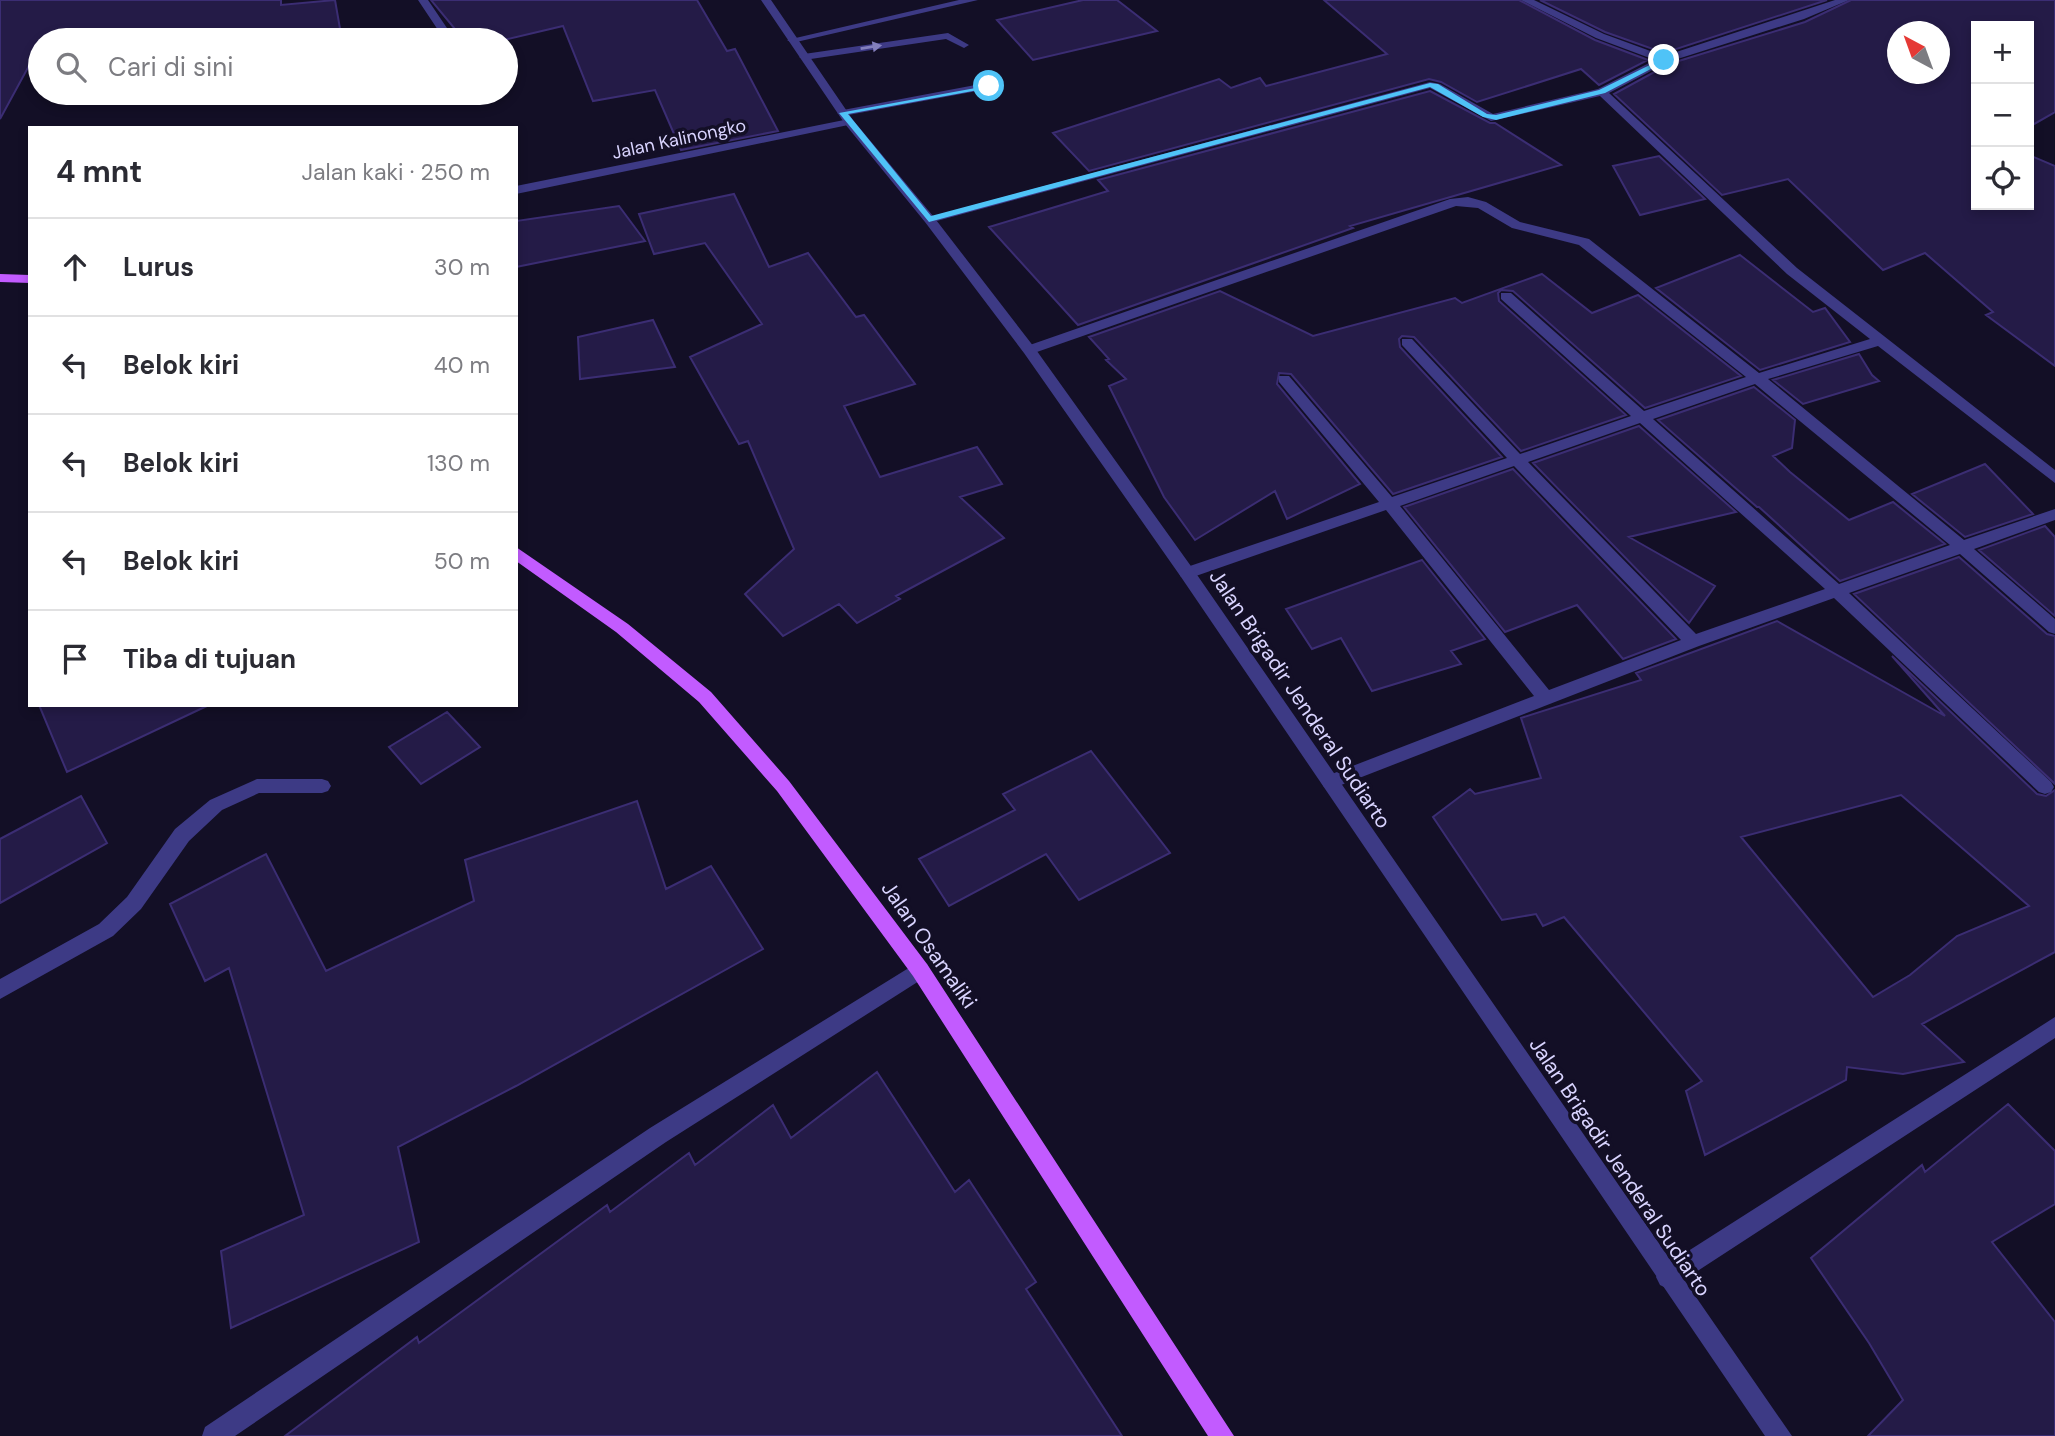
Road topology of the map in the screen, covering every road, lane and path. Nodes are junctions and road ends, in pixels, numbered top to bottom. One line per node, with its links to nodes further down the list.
1 (423, 0): 6 (street)
2 (765, 0): 7 (street, Jalan Brigadir Jenderal Sudiarto)
3 (973, 0): 7 (street)
4 (1526, 0): 10 (street)
5 (1844, 0): 10 (street)
6 (442, 28)
7 (792, 40): 9 (street, Jalan Brigadir Jenderal Sudiarto)
8 (964, 45): 9 (street, one-way to 8)
9 (804, 57): 13 (street, Jalan Brigadir Jenderal Sudiarto)
10 (1664, 60): 12 (street)
11 (994, 76): 13 (street, Jalan Kalinongko)
12 (1602, 92): 15 (street); 19 (street)
13 (846, 117): 14 (street, Jalan Kalinongko); 15 (street, Jalan Brigadir Jenderal Sudiarto)
14 (518, 190)
15 (929, 219): 21 (street, Jalan Brigadir Jenderal Sudiarto)
16 (0, 278): 17 (main road)
17 (28, 279)
18 (1506, 296): 24 (street)
19 (1879, 341): 22 (street); 26 (street)
20 (1407, 342): 25 (street)
21 (1029, 350): 22 (street); 31 (street, Jalan Brigadir Jenderal Sudiarto)
22 (1757, 378): 24 (street); 29 (street)
23 (1284, 379): 27 (street)
24 (1643, 419): 25 (street); 32 (street)
25 (1518, 461): 27 (street); 34 (street)
26 (2055, 478)
27 (1388, 502): 31 (street); 35 (street)
28 (2055, 514): 29 (street)
29 (1962, 547): 32 (street); 33 (street)
30 (518, 554): 39 (main road, Jalan Osamaliki)
31 (1186, 573): 36 (street, Jalan Brigadir Jenderal Sudiarto)
32 (1838, 592): 34 (street); 38 (street)
33 (2055, 628)
34 (1693, 642): 35 (street)
35 (1545, 698): 36 (street)
36 (1330, 782): 42 (street, Jalan Brigadir Jenderal Sudiarto)
37 (322, 786): 40 (street)
38 (2045, 788)
39 (920, 970): 43 (street); 44 (main road, Jalan Osamaliki)
40 (0, 990)
41 (2055, 1027): 42 (street)
42 (1668, 1278): 45 (street, Jalan Brigadir Jenderal Sudiarto)
43 (214, 1436)
44 (1222, 1436)
45 (1780, 1436)

